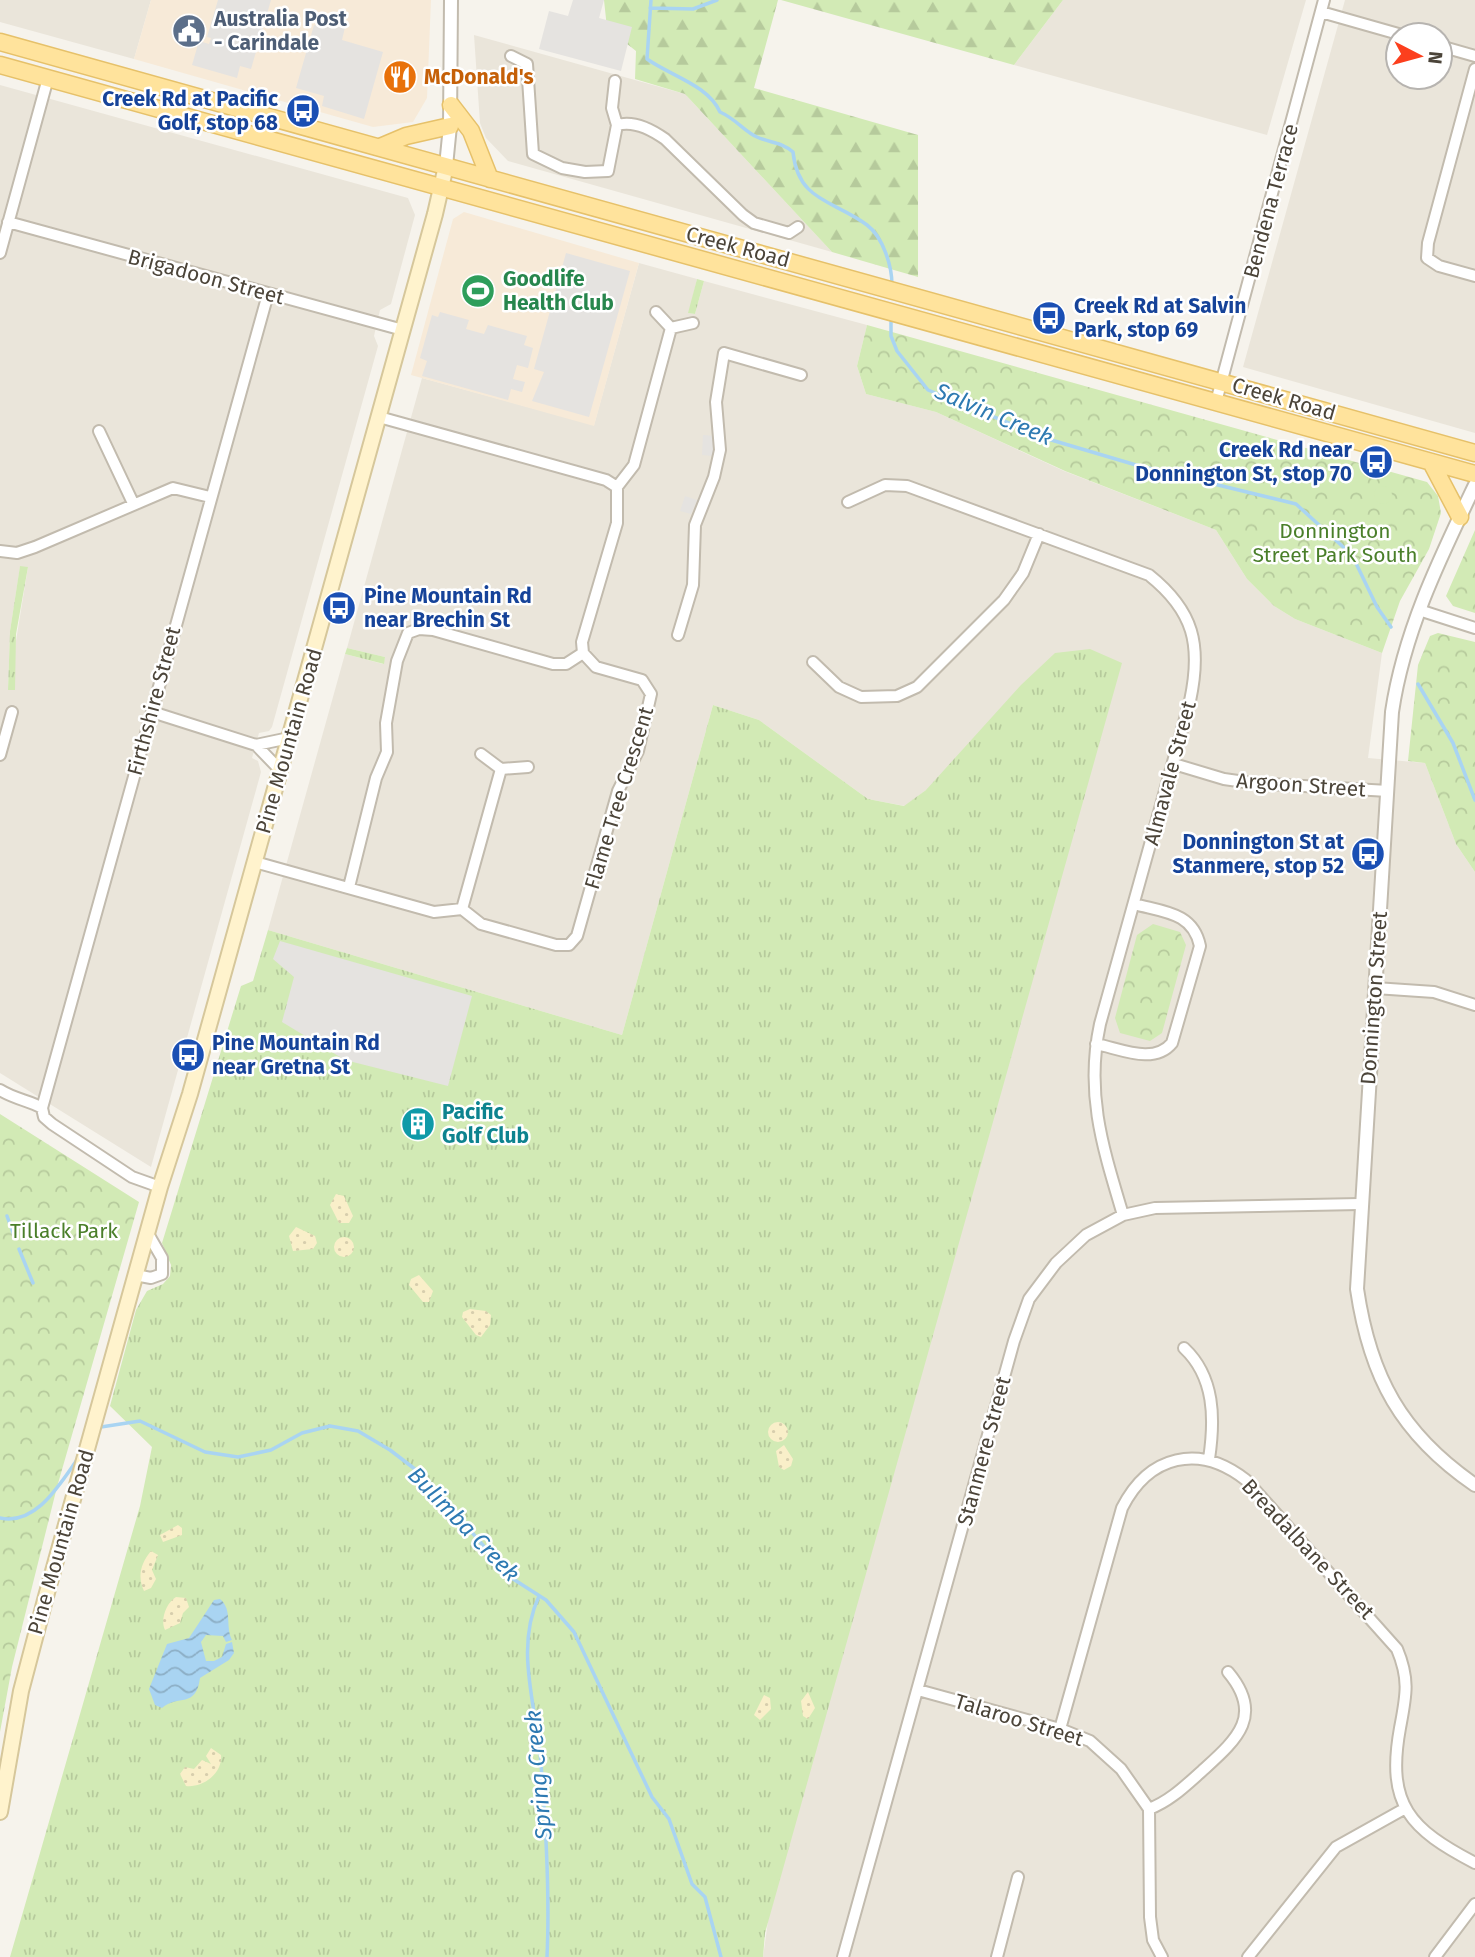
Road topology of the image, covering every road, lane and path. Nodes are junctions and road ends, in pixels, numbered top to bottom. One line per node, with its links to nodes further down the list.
1 (451, 0): 13 (street, Pine Mountain Road)
2 (1324, 0): 3 (street, Bendena Terrace)
3 (1321, 12): 4 (street); 30 (street, Bendena Terrace)
4 (1384, 30)
5 (0, 42): 16 (main road, Creek Road)
6 (1454, 50): 8 (street)
7 (511, 56): 14 (street)
8 (1475, 56)
9 (0, 65): 11 (main road, Creek Road)
10 (1475, 69): 23 (street)
11 (48, 78): 19 (main road, Creek Road); 20 (street)
12 (615, 81): 14 (street)
13 (451, 105): 15 (street, Pine Mountain Road); 18 (main road)
14 (617, 125): 21 (street)
15 (450, 126): 16 (main road); 17 (street, Pine Mountain Road)
16 (380, 147): 17 (main road, Creek Road)
17 (446, 166): 18 (main road, Creek Road); 19 (main road, Pine Mountain Road)
18 (490, 178): 30 (main road, Creek Road)
19 (442, 187): 28 (main road, Pine Mountain Road); 31 (main road, Creek Road)
20 (8, 222): 22 (street); 24 (street, Brigadoon Street)
21 (798, 227)
22 (0, 253)
23 (1475, 276)
24 (268, 294): 28 (street, Brigadoon Street); 39 (street, Firthshire Street)
25 (656, 312): 27 (street)
26 (693, 323): 27 (street)
27 (671, 328): 38 (street)
28 (403, 330): 32 (main road, Pine Mountain Road)
29 (801, 375): 47 (street)
30 (1222, 381): 31 (street, Bendena Terrace); 34 (main road, Creek Road)
31 (1216, 402): 35 (main road, Creek Road)
32 (379, 417): 38 (street); 52 (main road, Pine Mountain Road)
33 (99, 431): 41 (street)
34 (1475, 453)
35 (1431, 462): 36 (main road, Creek Road); 42 (main road)
36 (1475, 474)
37 (1475, 485): 42 (street, Donnington Street)
38 (617, 487): 48 (street)
39 (210, 497): 41 (street); 51 (street, Firthshire Street)
40 (848, 502): 43 (street, Almavale Street)
41 (133, 503): 44 (street)
42 (1460, 517): 45 (street, Donnington Street)
43 (1039, 534): 49 (street); 56 (street, Almavale Street)
44 (0, 551)
45 (1419, 610): 46 (street); 60 (street, Donnington Street)
46 (1475, 628)
47 (678, 635)
48 (583, 653): 62 (street); 64 (street, Flame Tree Crescent)
49 (813, 662)
50 (12, 712): 55 (street)
51 (152, 712): 53 (street); 69 (street, Firthshire Street)
52 (289, 738): 53 (street); 59 (main road, Pine Mountain Road)
53 (256, 745): 59 (street)
54 (481, 754): 58 (street)
55 (0, 755)
56 (1174, 764): 60 (street, Argoon Street); 63 (street, Almavale Street)
57 (528, 767): 58 (street)
58 (501, 769): 64 (street)
59 (281, 771): 61 (main road, Pine Mountain Road)
60 (1388, 791): 65 (street, Donnington Street)
61 (255, 862): 62 (street); 70 (main road, Pine Mountain Road)
62 (349, 887): 64 (street)
63 (1134, 904): 67 (street, Almavale Street); 67 (street)
64 (462, 909)
65 (1375, 988): 66 (street); 71 (street, Donnington Street)
66 (1475, 1005)
67 (1096, 1044): 72 (street, Almavale Street)
68 (0, 1090): 69 (street)
69 (42, 1108): 70 (street)
70 (160, 1187): 73 (main road, Pine Mountain Road)
71 (1360, 1204): 72 (street, Stanmere Street); 77 (street, Donnington Street)
72 (1123, 1215): 79 (street, Stanmere Street)
73 (147, 1232): 74 (main road, Pine Mountain Road); 74 (street)
74 (135, 1275): 83 (main road, Pine Mountain Road)
75 (1184, 1348): 76 (street)
76 (1209, 1459): 80 (street); 82 (street, Breadalbane Street)
77 (1475, 1485)
78 (1228, 1672): 81 (street)
79 (918, 1690): 80 (street, Talaroo Street); 87 (street, Stanmere Street)
80 (1060, 1729): 81 (street, Talaroo Street)
81 (1149, 1809): 89 (street)
82 (1404, 1809): 84 (street); 90 (street)
83 (0, 1812)
84 (1475, 1863)
85 (1018, 1877): 88 (street)
86 (1475, 1904): 91 (street)
87 (843, 1957)
88 (997, 1957)
89 (1162, 1957)
90 (1248, 1957)
91 (1435, 1957)

